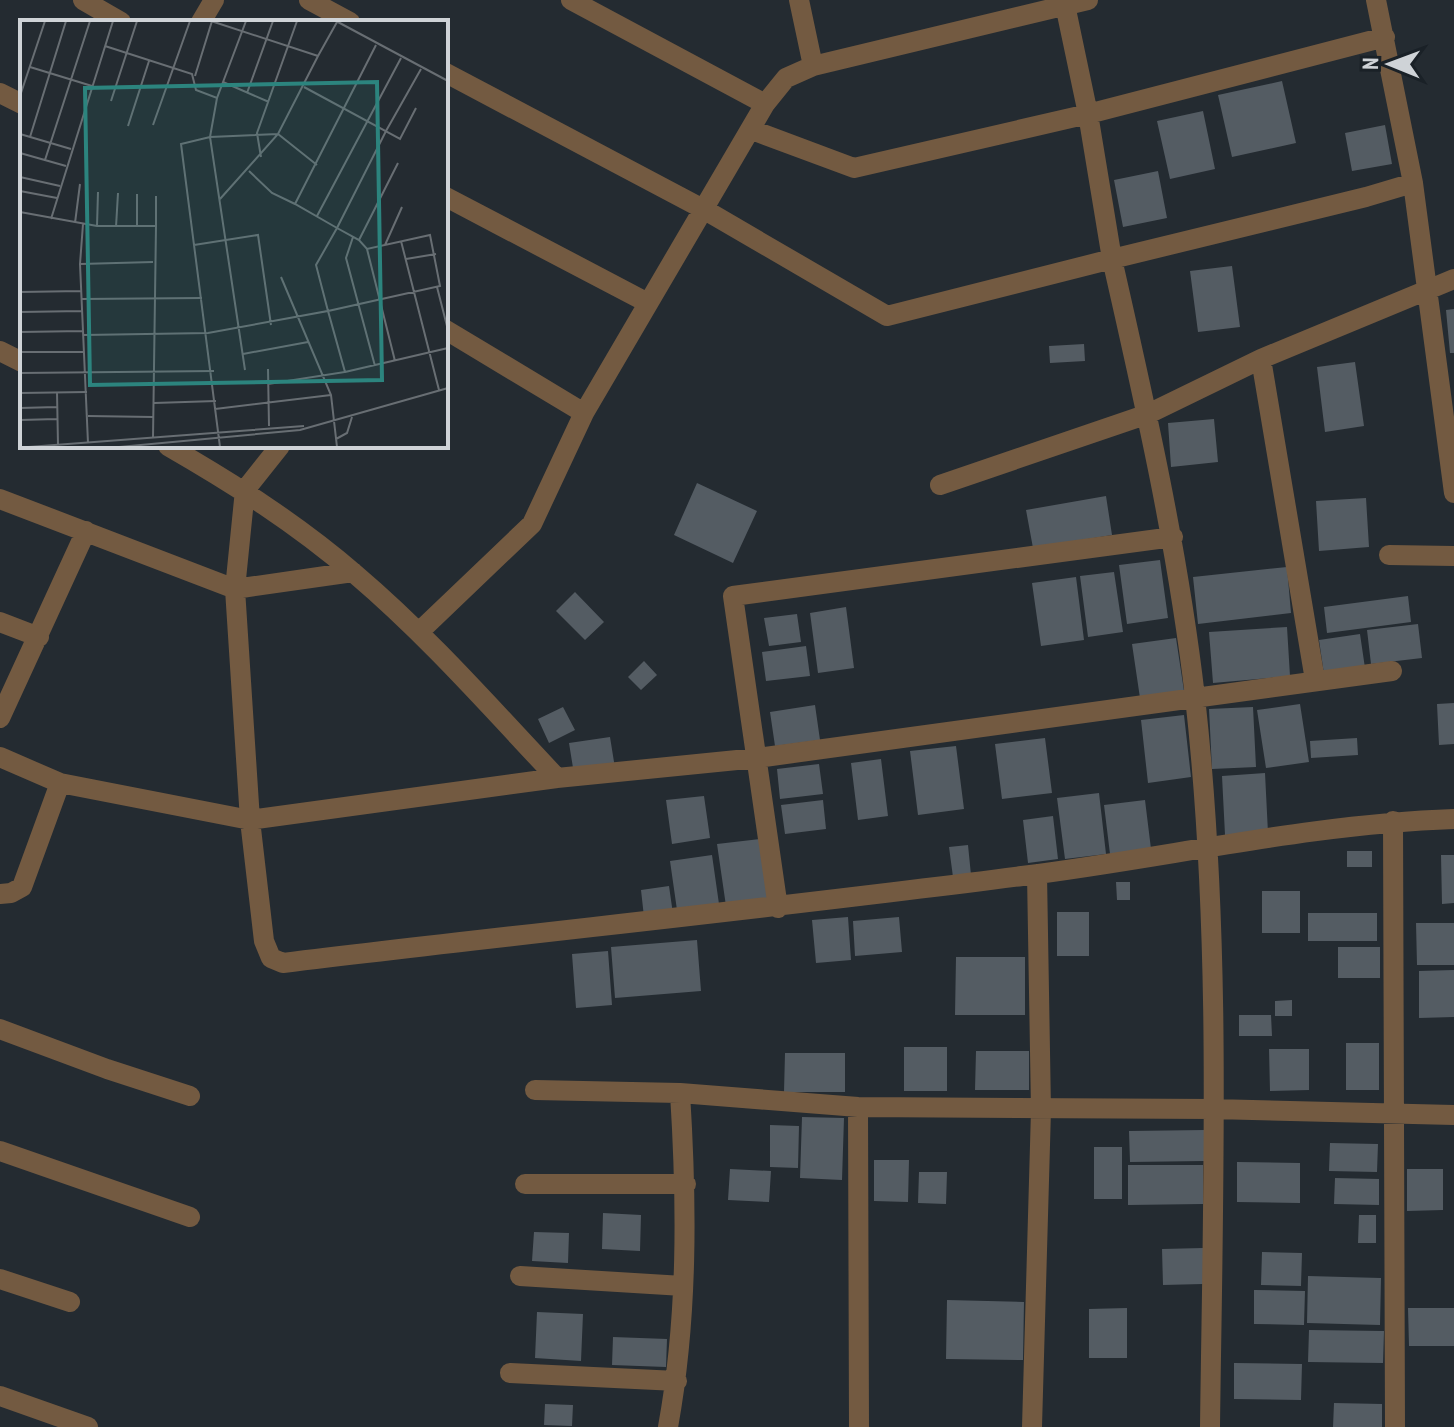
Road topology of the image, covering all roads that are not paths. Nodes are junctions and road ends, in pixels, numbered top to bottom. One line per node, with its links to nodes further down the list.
1 (83, 0): 9 (street)
2 (214, 0): 10 (street)
3 (309, 0): 11 (street)
4 (571, 0): 17 (street)
5 (799, 0): 13 (street)
6 (1088, 0): 8 (street)
7 (1376, 0): 12 (street)
8 (1064, 3): 13 (street); 18 (street)
9 (118, 20)
10 (202, 20)
11 (346, 20)
12 (1385, 37): 18 (street); 20 (street)
13 (813, 66): 17 (street)
14 (448, 74): 22 (street)
15 (0, 93): 16 (street)
16 (20, 103)
17 (765, 104): 19 (street)
18 (1088, 114): 19 (street); 23 (street)
19 (752, 130): 22 (street)
20 (1413, 183): 23 (street); 25 (street)
21 (448, 198): 26 (street)
22 (705, 210): 23 (street); 26 (street)
23 (1112, 259): 30 (street)
24 (1454, 279): 25 (street)
25 (1426, 290): 28 (street); 35 (street)
26 (648, 303): 29 (street)
27 (448, 331): 29 (street)
28 (1261, 359): 30 (street); 47 (street)
29 (584, 413): 44 (street)
30 (1148, 414): 33 (street); 38 (street)
31 (172, 448): 34 (street)
32 (278, 448): 34 (street)
33 (940, 485)
34 (245, 490): 41 (street); 42 (street)
35 (1454, 493)
36 (0, 499): 37 (street)
37 (86, 531): 42 (street); 45 (street)
38 (1173, 537): 48 (street); 51 (street)
39 (1389, 555): 40 (street)
40 (1454, 556)
41 (353, 572): 42 (street); 44 (street)
42 (235, 589): 55 (street)
43 (0, 622): 45 (street)
44 (419, 632): 52 (street)
45 (39, 637): 49 (street)
46 (1392, 671): 47 (street)
47 (1315, 680): 48 (street)
48 (1195, 697): 51 (street); 57 (street)
49 (0, 718)
50 (0, 757): 53 (street)
51 (757, 758): 52 (street); 60 (street)
52 (557, 778): 55 (street)
53 (60, 783): 55 (street); 59 (street)
54 (1454, 819): 56 (street)
55 (250, 820): 60 (street)
56 (1393, 821): 57 (street); 68 (street)
57 (1208, 848): 58 (street); 66 (street)
58 (1037, 874): 60 (street); 67 (street)
59 (0, 894)
60 (778, 908)
61 (0, 1029): 64 (street)
62 (535, 1090): 63 (street)
63 (680, 1093): 65 (street); 72 (street)
64 (190, 1096)
65 (858, 1107): 67 (street); 83 (street)
66 (1213, 1109): 67 (street); 68 (street); 85 (street)
67 (1041, 1110): 84 (street)
68 (1395, 1113): 69 (street); 86 (street)
69 (1454, 1115)
70 (0, 1151): 73 (street)
71 (525, 1184): 72 (street)
72 (686, 1184): 76 (street)
73 (190, 1217)
74 (520, 1276): 76 (street)
75 (0, 1279): 77 (street)
76 (683, 1286): 79 (street)
77 (70, 1302)
78 (510, 1373): 79 (street)
79 (677, 1381): 82 (street)
80 (0, 1396): 81 (street)
81 (88, 1427)
82 (668, 1427)
83 (859, 1427)
84 (1032, 1427)
85 (1210, 1427)
86 (1395, 1427)

